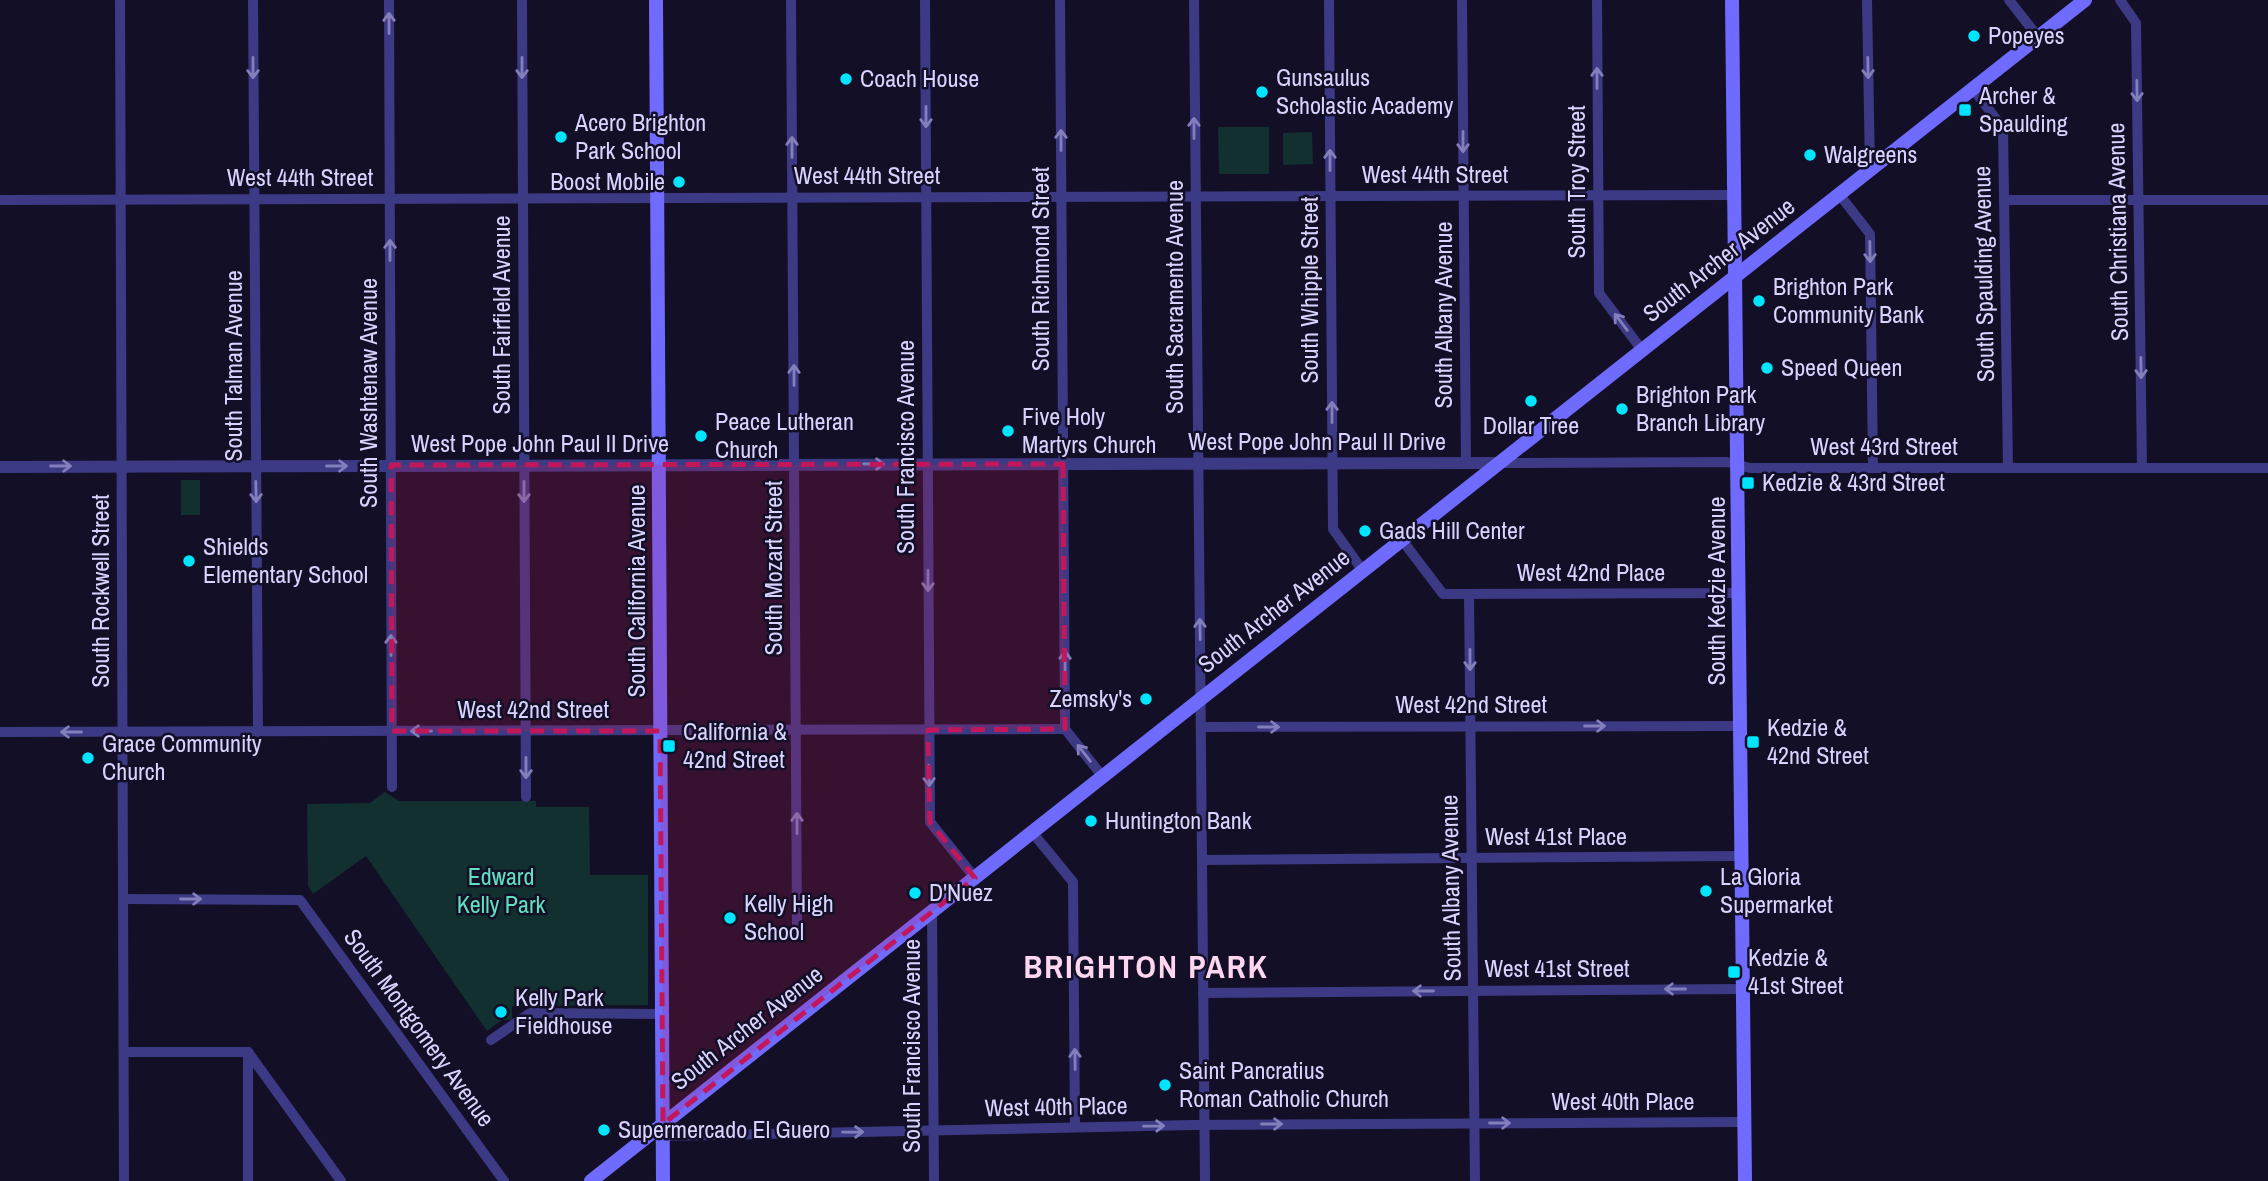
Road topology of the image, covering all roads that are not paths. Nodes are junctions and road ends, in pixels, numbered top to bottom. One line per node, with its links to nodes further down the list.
1 (120, 0): 32 (street, South Rockwell Street)
2 (253, 0): 33 (street, South Talman Avenue, one-way to 33)
3 (389, 0): 34 (street, South Washtenaw Avenue, one-way to 3)
4 (522, 0): 29 (street, South Fairfield Avenue, one-way to 29)
5 (656, 0): 30 (main road, South California Avenue)
6 (791, 0): 31 (street, South Mozart Street, one-way to 6)
7 (925, 0): 26 (street, South Francisco Avenue, one-way to 26)
8 (1060, 0): 27 (street, South Richmond Street, one-way to 8)
9 (1194, 0): 28 (street, South Sacramento Avenue, one-way to 9)
10 (1329, 0): 23 (street, South Whipple Street, one-way to 10)
11 (1462, 0): 24 (street, South Albany Avenue, one-way to 24)
12 (1597, 0): 25 (street, South Troy Street, one-way to 12)
13 (1732, 0): 22 (main road, South Kedzie Avenue)
14 (1867, 0): 20 (street, one-way to 20)
15 (2009, 0): 18 (street)
16 (2085, 0): 18 (main road, South Archer Avenue)
17 (2120, 0): 37 (street, South Christiana Avenue, one-way to 37)
18 (2038, 37): 19 (main road, South Archer Avenue)
19 (1973, 89): 20 (main road, South Archer Avenue); 36 (street, South Spaulding Avenue)
20 (1870, 170): 21 (main road, South Archer Avenue)
21 (1839, 194): 39 (main road, South Archer Avenue); 55 (street, one-way to 55)
22 (1735, 195): 25 (street, West 44th Street); 39 (main road, South Kedzie Avenue)
23 (1331, 196): 24 (street, West 44th Street); 28 (street, West 44th Street); 42 (street, South Whipple Street, one-way to 23)
24 (1464, 196): 25 (street, West 44th Street); 43 (street, South Albany Avenue)
25 (1598, 196): 40 (street, South Troy Street, one-way to 25)
26 (926, 197): 27 (street, West 44th Street); 31 (street, West 44th Street); 46 (street, South Francisco Avenue)
27 (1062, 197): 28 (street, West 44th Street); 47 (street, South Richmond Street)
28 (1195, 197): 41 (street, South Sacramento Avenue)
29 (523, 198): 30 (street, West 44th Street); 34 (street, West 44th Street); 48 (street, South Fairfield Avenue)
30 (657, 198): 31 (street, West 44th Street); 49 (main road, South California Avenue)
31 (793, 198): 45 (street, South Mozart Street, one-way to 31)
32 (120, 199): 33 (street, West 44th Street); 35 (street, West 44th Street); 51 (street, South Rockwell Street)
33 (253, 199): 34 (street, West 44th Street); 52 (street, South Talman Avenue)
34 (390, 199): 53 (street, South Washtenaw Avenue, one-way to 34)
35 (0, 200)
36 (2004, 200): 37 (street); 56 (street, South Spaulding Avenue)
37 (2139, 200): 38 (street); 57 (street, South Christiana Avenue, one-way to 57)
38 (2268, 200)
39 (1737, 275): 40 (main road, South Archer Avenue); 50 (main road, South Kedzie Avenue)
40 (1642, 350): 44 (main road, South Archer Avenue)
41 (1197, 463): 42 (street, West Pope John Paul II Drive); 47 (street, West Pope John Paul II Drive); 63 (street, South Sacramento Avenue, one-way to 41)
42 (1332, 463): 43 (street, West Pope John Paul II Drive); 60 (street, South Whipple Street)
43 (1466, 463): 44 (street, West Pope John Paul II Drive)
44 (1500, 463): 50 (street, West 43rd Street); 59 (main road, South Archer Avenue)
45 (794, 464): 46 (street, West Pope John Paul II Drive, one-way to 46); 49 (street, West Pope John Paul II Drive); 68 (street, South Mozart Street)
46 (928, 464): 47 (street, West Pope John Paul II Drive); 69 (street, South Francisco Avenue, one-way to 69)
47 (1063, 464): 67 (street, South Richmond Street, one-way to 47)
48 (524, 465): 49 (street, West Pope John Paul II Drive); 53 (street, West Pope John Paul II Drive); 71 (street, South Fairfield Avenue, one-way to 71)
49 (659, 465): 72 (main road, South California Avenue)
50 (1739, 465): 55 (street, West 43rd Street); 61 (main road, South Kedzie Avenue)
51 (121, 466): 52 (street, West Pope John Paul II Drive); 54 (street, West Pope John Paul II Drive, one-way to 51); 74 (street, South Rockwell Street)
52 (256, 466): 53 (street, West Pope John Paul II Drive, one-way to 53); 75 (street, South Talman Avenue, one-way to 75)
53 (391, 466): 70 (street, South Washtenaw Avenue, one-way to 53)
54 (0, 467)
55 (1873, 468): 56 (street, West 43rd Street)
56 (2008, 468): 57 (street, West 43rd Street)
57 (2142, 468): 58 (street, West 43rd Street)
58 (2268, 468)
59 (1402, 540): 60 (main road, South Archer Avenue); 62 (street, West 42nd Place)
60 (1363, 570): 63 (main road, South Archer Avenue)
61 (1740, 593): 62 (street, West 42nd Place); 65 (main road, South Kedzie Avenue)
62 (1469, 594): 64 (street, South Albany Avenue, one-way to 64)
63 (1201, 697): 66 (street, South Sacramento Avenue); 76 (main road, South Archer Avenue)
64 (1470, 726): 65 (street, West 42nd Street, one-way to 65); 66 (street, West 42nd Street, one-way to 64); 81 (street, South Albany Avenue)
65 (1741, 726): 80 (main road, South Kedzie Avenue)
66 (1201, 727): 82 (street, South Sacramento Avenue)
67 (1065, 729): 69 (street, West 42nd Street); 76 (street, one-way to 67)
68 (796, 730): 69 (street, West 42nd Street); 72 (street, West 42nd Street); 86 (street, South Mozart Street, one-way to 68)
69 (929, 730): 83 (street, South Francisco Avenue, one-way to 83)
70 (392, 731): 71 (street, West 42nd Street, one-way to 70); 75 (street, West 42nd Street); 77 (street, South Washtenaw Avenue)
71 (526, 731): 72 (street, West 42nd Street); 78 (street, South Fairfield Avenue, one-way to 78)
72 (660, 731): 90 (main road, South California Avenue)
73 (0, 732): 74 (street, West 42nd Street, one-way to 73)
74 (122, 732): 75 (street, West 42nd Street); 84 (street, South Rockwell Street)
75 (258, 732)
76 (1103, 776): 79 (main road, South Archer Avenue)
77 (392, 787)
78 (526, 797)
79 (1032, 832): 83 (main road, South Archer Avenue); 97 (street, one-way to 79)
80 (1742, 856): 81 (street, West 41st Place); 87 (main road, South Kedzie Avenue)
81 (1471, 858): 82 (street, West 41st Place); 88 (street, South Albany Avenue)
82 (1202, 860): 89 (street, South Sacramento Avenue)
83 (975, 878): 85 (main road, South Archer Avenue)
84 (123, 899): 92 (street, South Rockwell Street); 103 (street, South Montgomery Avenue, one-way to 103)
85 (932, 911): 98 (main road, South Archer Avenue); 99 (street, South Francisco Avenue)
86 (797, 926)
87 (1743, 989): 88 (street, West 41st Street, one-way to 88); 94 (main road, South Kedzie Avenue)
88 (1473, 991): 89 (street, West 41st Street, one-way to 89); 95 (street, South Albany Avenue)
89 (1203, 993): 96 (street, South Sacramento Avenue)
90 (662, 1014): 91 (street); 98 (main road, South California Avenue)
91 (491, 1040)
92 (124, 1052): 93 (street); 100 (street, South Rockwell Street)
93 (248, 1052): 101 (street); 102 (street)
94 (1744, 1122): 95 (street, West 40th Place, one-way to 94); 109 (main road, South Kedzie Avenue)
95 (1474, 1124): 96 (street, West 40th Place, one-way to 95); 108 (street, South Albany Avenue)
96 (1204, 1125): 97 (street, West 40th Place, one-way to 96); 107 (street, South Sacramento Avenue)
97 (1076, 1128): 99 (street, West 40th Place)
98 (663, 1130): 99 (street, West 40th Place, one-way to 99); 104 (main road, South Archer Avenue); 105 (main road, South California Avenue)
99 (934, 1131): 106 (street, South Francisco Avenue)
100 (124, 1181)
101 (248, 1181)
102 (341, 1181)
103 (504, 1181)
104 (591, 1181)
105 (663, 1181)
106 (934, 1181)
107 (1205, 1181)
108 (1475, 1181)
109 (1745, 1181)

